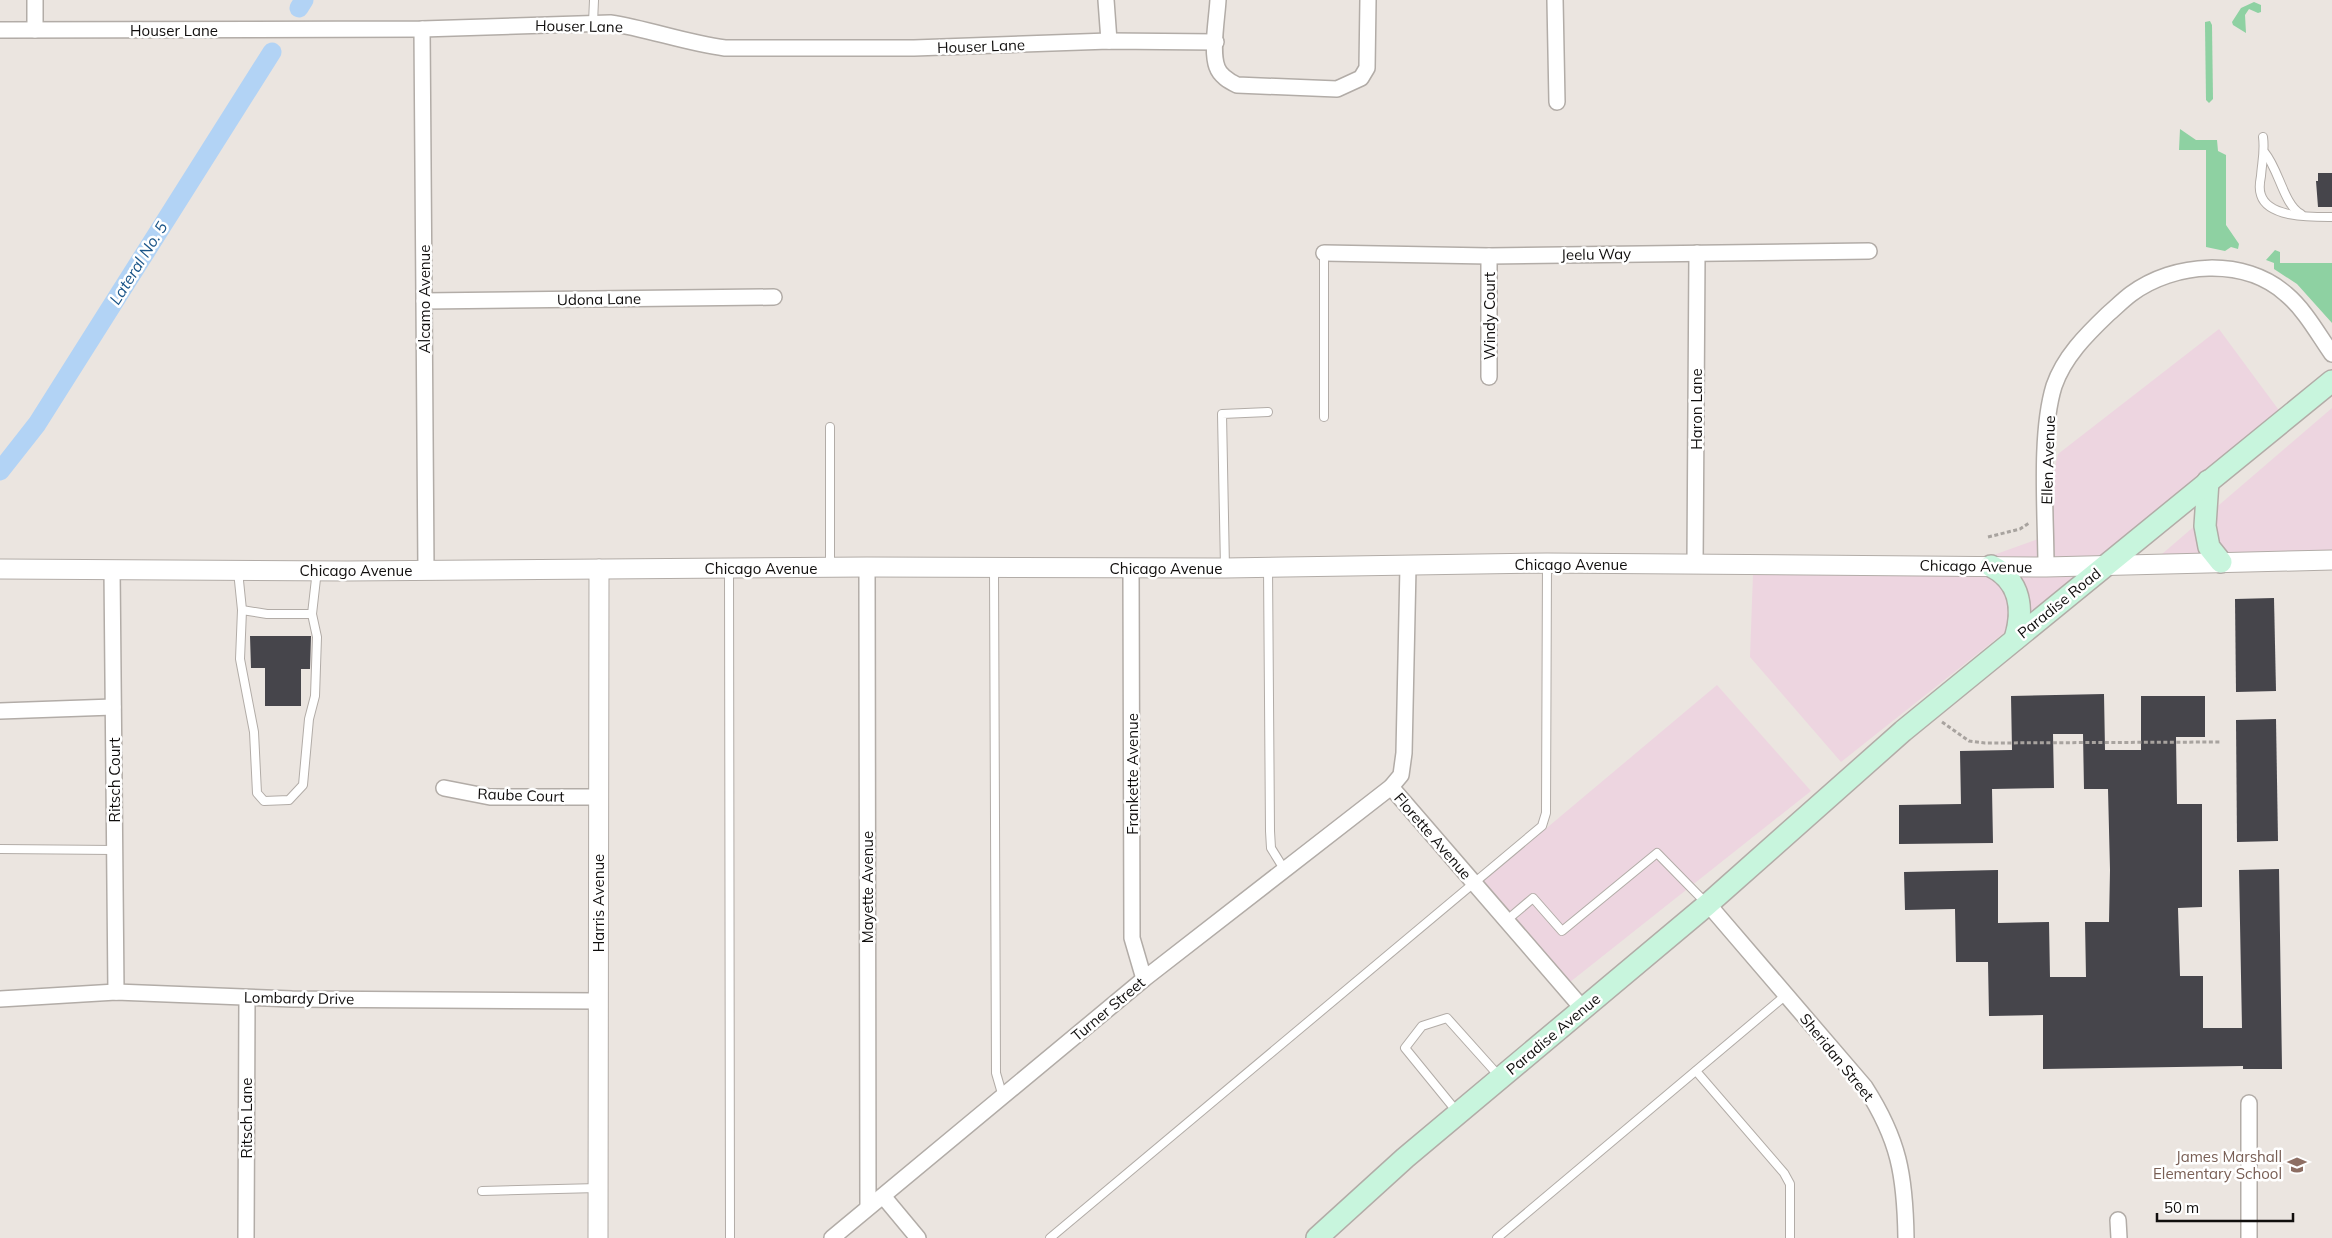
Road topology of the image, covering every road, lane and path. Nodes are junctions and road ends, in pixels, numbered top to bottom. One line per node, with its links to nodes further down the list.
1 (35, 0): 10 (street)
2 (594, 0): 7 (lane)
3 (1106, 0): 11 (street)
4 (1218, 0): 12 (street)
5 (1368, 0): 12 (street)
6 (1555, 0): 13 (street)
7 (593, 23): 8 (street, Houser Lane); 11 (street, Houser Lane)
8 (422, 29): 10 (street, Houser Lane); 23 (street, Alcamo Avenue)
9 (0, 30): 10 (street, Houser Lane)
10 (35, 30)
11 (1108, 41): 12 (street, Houser Lane)
12 (1216, 42)
13 (1557, 102)
14 (2263, 137): 15 (lane)
15 (2265, 153): 16 (lane); 16 (lane)
16 (2304, 216): 17 (lane)
17 (2332, 217)
18 (1869, 251): 19 (street, Jeelu Way)
19 (1696, 253): 21 (street, Jeelu Way); 34 (street, Haron Lane)
20 (1324, 254): 21 (street, Jeelu Way); 28 (lane)
21 (1489, 256): 25 (street, Windy Court)
22 (774, 297): 23 (street, Udona Lane)
23 (424, 301): 51 (street, Alcamo Avenue)
24 (2332, 354): 40 (street, Ellen Avenue)
25 (1489, 376)
26 (2332, 381): 30 (main road, Paradise Road)
27 (1268, 412): 45 (lane)
28 (1324, 417)
29 (830, 427): 36 (lane)
30 (2208, 481): 32 (main road); 41 (main road, Paradise Road)
31 (2332, 560): 32 (street, Chicago Avenue)
32 (2221, 562): 41 (street, Chicago Avenue)
33 (1547, 563): 34 (street, Chicago Avenue); 39 (street, Chicago Avenue); 66 (lane)
34 (1695, 565): 35 (street, Chicago Avenue)
35 (1991, 566): 40 (street, Chicago Avenue); 54 (main road)
36 (830, 567): 37 (street, Chicago Avenue); 42 (street, Chicago Avenue)
37 (867, 567): 43 (street, Chicago Avenue); 84 (street, Mayette Avenue)
38 (1268, 567): 39 (street, Chicago Avenue); 45 (street, Chicago Avenue); 65 (lane)
39 (1408, 567): 59 (street, Florette Avenue)
40 (2046, 567): 41 (street, Chicago Avenue)
41 (2103, 567): 54 (main road, Paradise Road)
42 (729, 568): 48 (street, Chicago Avenue); 88 (lane)
43 (994, 568): 44 (street, Chicago Avenue); 78 (lane)
44 (1131, 568): 45 (street, Chicago Avenue); 69 (street, Frankette Avenue)
45 (1225, 568)
46 (0, 569): 47 (street, Chicago Avenue)
47 (112, 569): 49 (street, Chicago Avenue); 55 (street, Ritsch Court)
48 (599, 569): 51 (street, Chicago Avenue); 61 (street, Harris Avenue)
49 (238, 570): 50 (street, Chicago Avenue); 52 (lane)
50 (317, 570): 51 (street, Chicago Avenue); 53 (lane)
51 (426, 570)
52 (242, 610): 53 (lane); 53 (lane)
53 (312, 614)
54 (2015, 639): 57 (main road, Paradise Road)
55 (113, 708): 56 (street); 64 (street, Ritsch Court)
56 (0, 711)
57 (1927, 711): 58 (path); 62 (main road, Paradise Road)
58 (2220, 742)
59 (1391, 787): 65 (street, Turner Street); 66 (street, Florette Avenue)
60 (444, 788): 61 (street, Raube Court)
61 (599, 797): 74 (street, Harris Avenue)
62 (1790, 830): 67 (main road, Paradise Avenue)
63 (0, 849): 64 (lane)
64 (114, 850): 70 (street, Ritsch Court)
65 (1284, 869): 69 (street, Turner Street)
66 (1475, 884): 68 (street, Florette Avenue); 91 (lane)
67 (1708, 904): 68 (lane); 71 (street, Sheridan Street); 75 (main road, Paradise Avenue)
68 (1507, 920): 75 (street, Florette Avenue)
69 (1144, 979): 78 (street, Turner Street)
70 (116, 992): 72 (street, Lombardy Drive); 73 (street, Lombardy Drive)
71 (1786, 995): 76 (lane); 95 (street, Sheridan Street)
72 (247, 998): 74 (street, Lombardy Drive); 86 (street, Ritsch Lane)
73 (0, 999)
74 (598, 1001): 81 (street, Harris Avenue)
75 (1583, 1008): 77 (main road, Paradise Avenue)
76 (1696, 1071): 93 (lane); 94 (lane)
77 (1501, 1078): 80 (main road, Paradise Avenue); 80 (lane)
78 (1004, 1097): 83 (street, Turner Street)
79 (2248, 1103): 97 (street)
80 (1458, 1113): 92 (main road, Paradise Avenue)
81 (598, 1188): 82 (lane); 87 (street, Harris Avenue)
82 (482, 1191)
83 (882, 1196): 84 (street, Turner Street); 90 (street)
84 (868, 1206): 89 (street, Turner Street)
85 (2118, 1220): 96 (street)
86 (246, 1238)
87 (598, 1238)
88 (730, 1238)
89 (832, 1238)
90 (918, 1238)
91 (1050, 1238)
92 (1317, 1238)
93 (1497, 1238)
94 (1790, 1238)
95 (1906, 1238)
96 (2118, 1238)
97 (2249, 1238)

